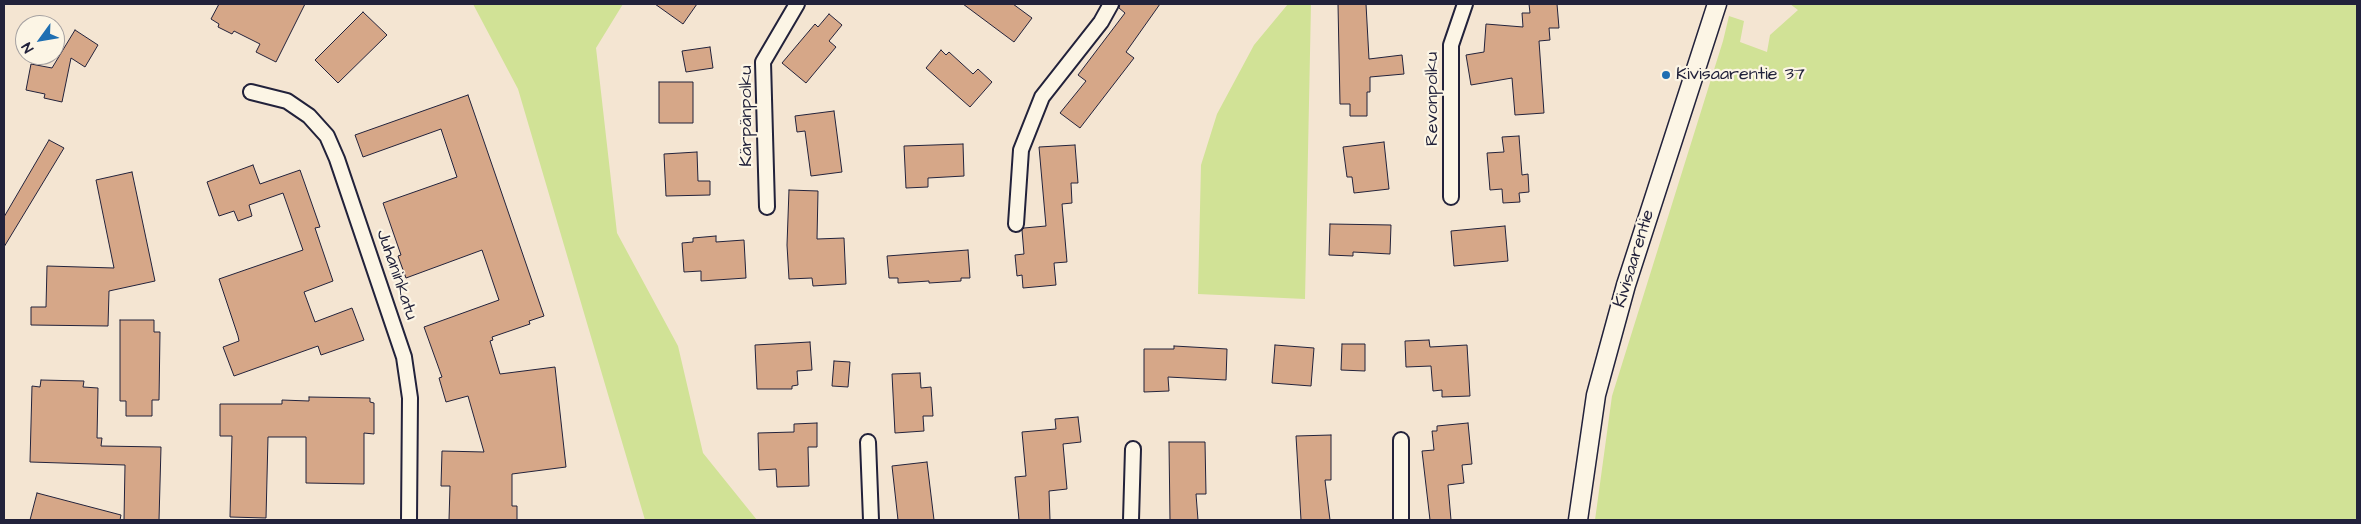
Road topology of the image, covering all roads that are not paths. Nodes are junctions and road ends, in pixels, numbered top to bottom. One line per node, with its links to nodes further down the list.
1 (797, 4): 7 (street, Kärpänpolku)
2 (1111, 4): 8 (street)
3 (1465, 4): 6 (street, Revonpolku)
4 (1717, 4): 16 (street, Kivisaarentie)
5 (251, 92): 12 (street, Juhaninkatu)
6 (1451, 198)
7 (768, 207)
8 (1016, 224)
9 (1401, 440): 15 (street)
10 (868, 442): 13 (street)
11 (1133, 449): 14 (street)
12 (409, 520)
13 (871, 520)
14 (1132, 520)
15 (1401, 520)
16 (1578, 520)

